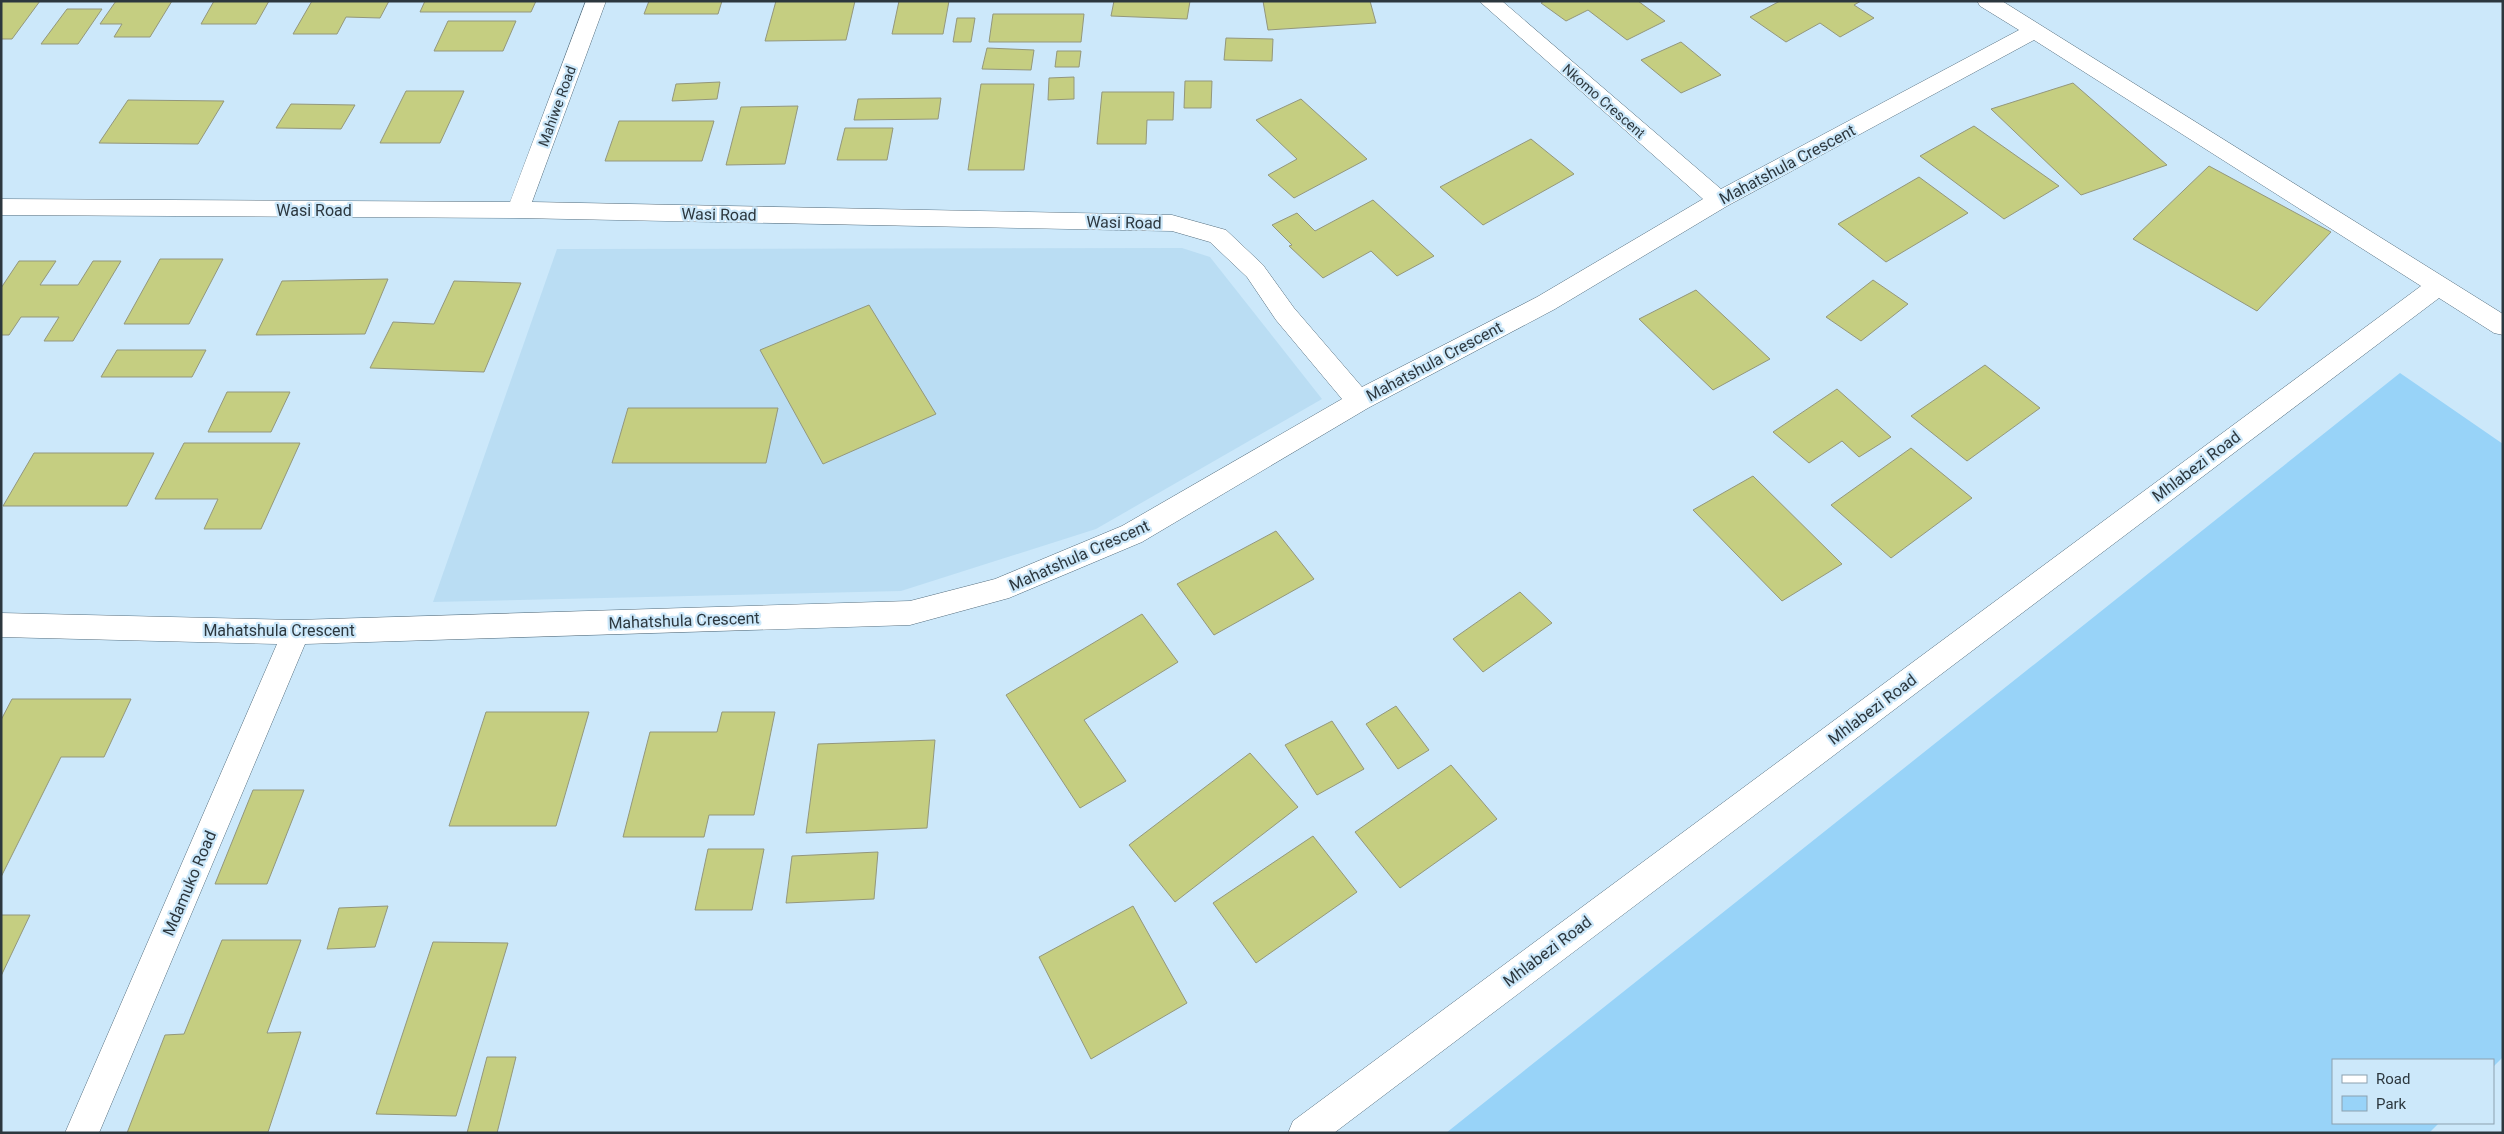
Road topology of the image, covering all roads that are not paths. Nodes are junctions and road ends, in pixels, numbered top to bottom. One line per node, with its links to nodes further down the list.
1 (596, 1): 7 (street, Mahiwe Road)
2 (1489, 1): 5 (street, Nkomo Crescent)
3 (1987, 1): 4 (street)
4 (2032, 32): 5 (street, Mahatshula Crescent); 8 (street)
5 (1719, 200): 10 (street, Mahatshula Crescent)
6 (1, 207): 7 (street, Wasi Road)
7 (518, 210): 10 (street, Wasi Road)
8 (2439, 285): 9 (street); 14 (street, Mhlabezi Road)
9 (2503, 326)
10 (1359, 401): 12 (street, Mahatshula Crescent)
11 (1, 625): 12 (street, Mahatshula Crescent)
12 (296, 632): 13 (street, Mdamuko Road)
13 (82, 1133)
14 (1305, 1133)

